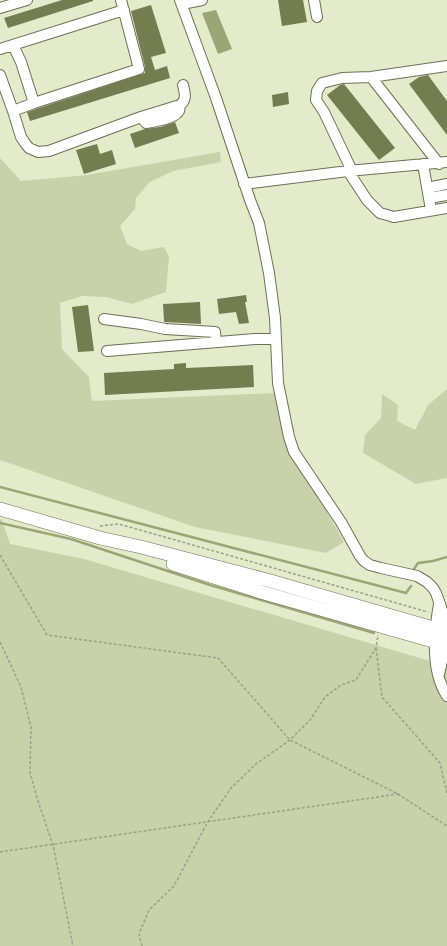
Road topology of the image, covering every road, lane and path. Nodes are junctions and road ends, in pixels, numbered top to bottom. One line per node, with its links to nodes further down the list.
1 (26, 0): 6 (street)
2 (202, 0): 4 (street)
3 (314, 0): 7 (street)
4 (181, 2): 19 (street)
5 (122, 5): 8 (street); 14 (street)
6 (0, 8)
7 (317, 17)
8 (13, 45): 9 (street); 14 (street)
9 (0, 49)
10 (446, 67): 12 (street)
11 (0, 75): 15 (street)
12 (371, 77): 16 (street); 18 (street)
13 (182, 85): 15 (street)
14 (34, 103): 15 (street)
15 (13, 111)
16 (443, 163): 17 (street)
17 (422, 164): 18 (street); 21 (street)
18 (350, 171): 19 (street); 24 (street)
19 (244, 184): 26 (street)
20 (447, 184): 21 (street)
21 (428, 193): 22 (street); 24 (street)
22 (447, 195)
23 (447, 208): 24 (street)
24 (431, 210)
25 (104, 319): 27 (street)
26 (276, 339): 27 (street); 34 (street)
27 (216, 342): 28 (street)
28 (107, 351)
29 (0, 510): 30 (main road)
30 (99, 532): 32 (path); 33 (main road); 34 (main road)
31 (0, 555): 38 (path)
32 (427, 612)
33 (380, 626): 34 (main road); 36 (path)
34 (442, 637): 37 (street)
35 (0, 642): 43 (path)
36 (376, 648): 38 (path); 40 (path)
37 (447, 696)
38 (290, 740): 39 (path); 41 (path)
39 (398, 794): 41 (path); 42 (path)
40 (447, 794)
41 (207, 823): 43 (path); 46 (path)
42 (447, 826)
43 (53, 845): 44 (path); 45 (path)
44 (0, 852)
45 (73, 946)
46 (142, 946)

